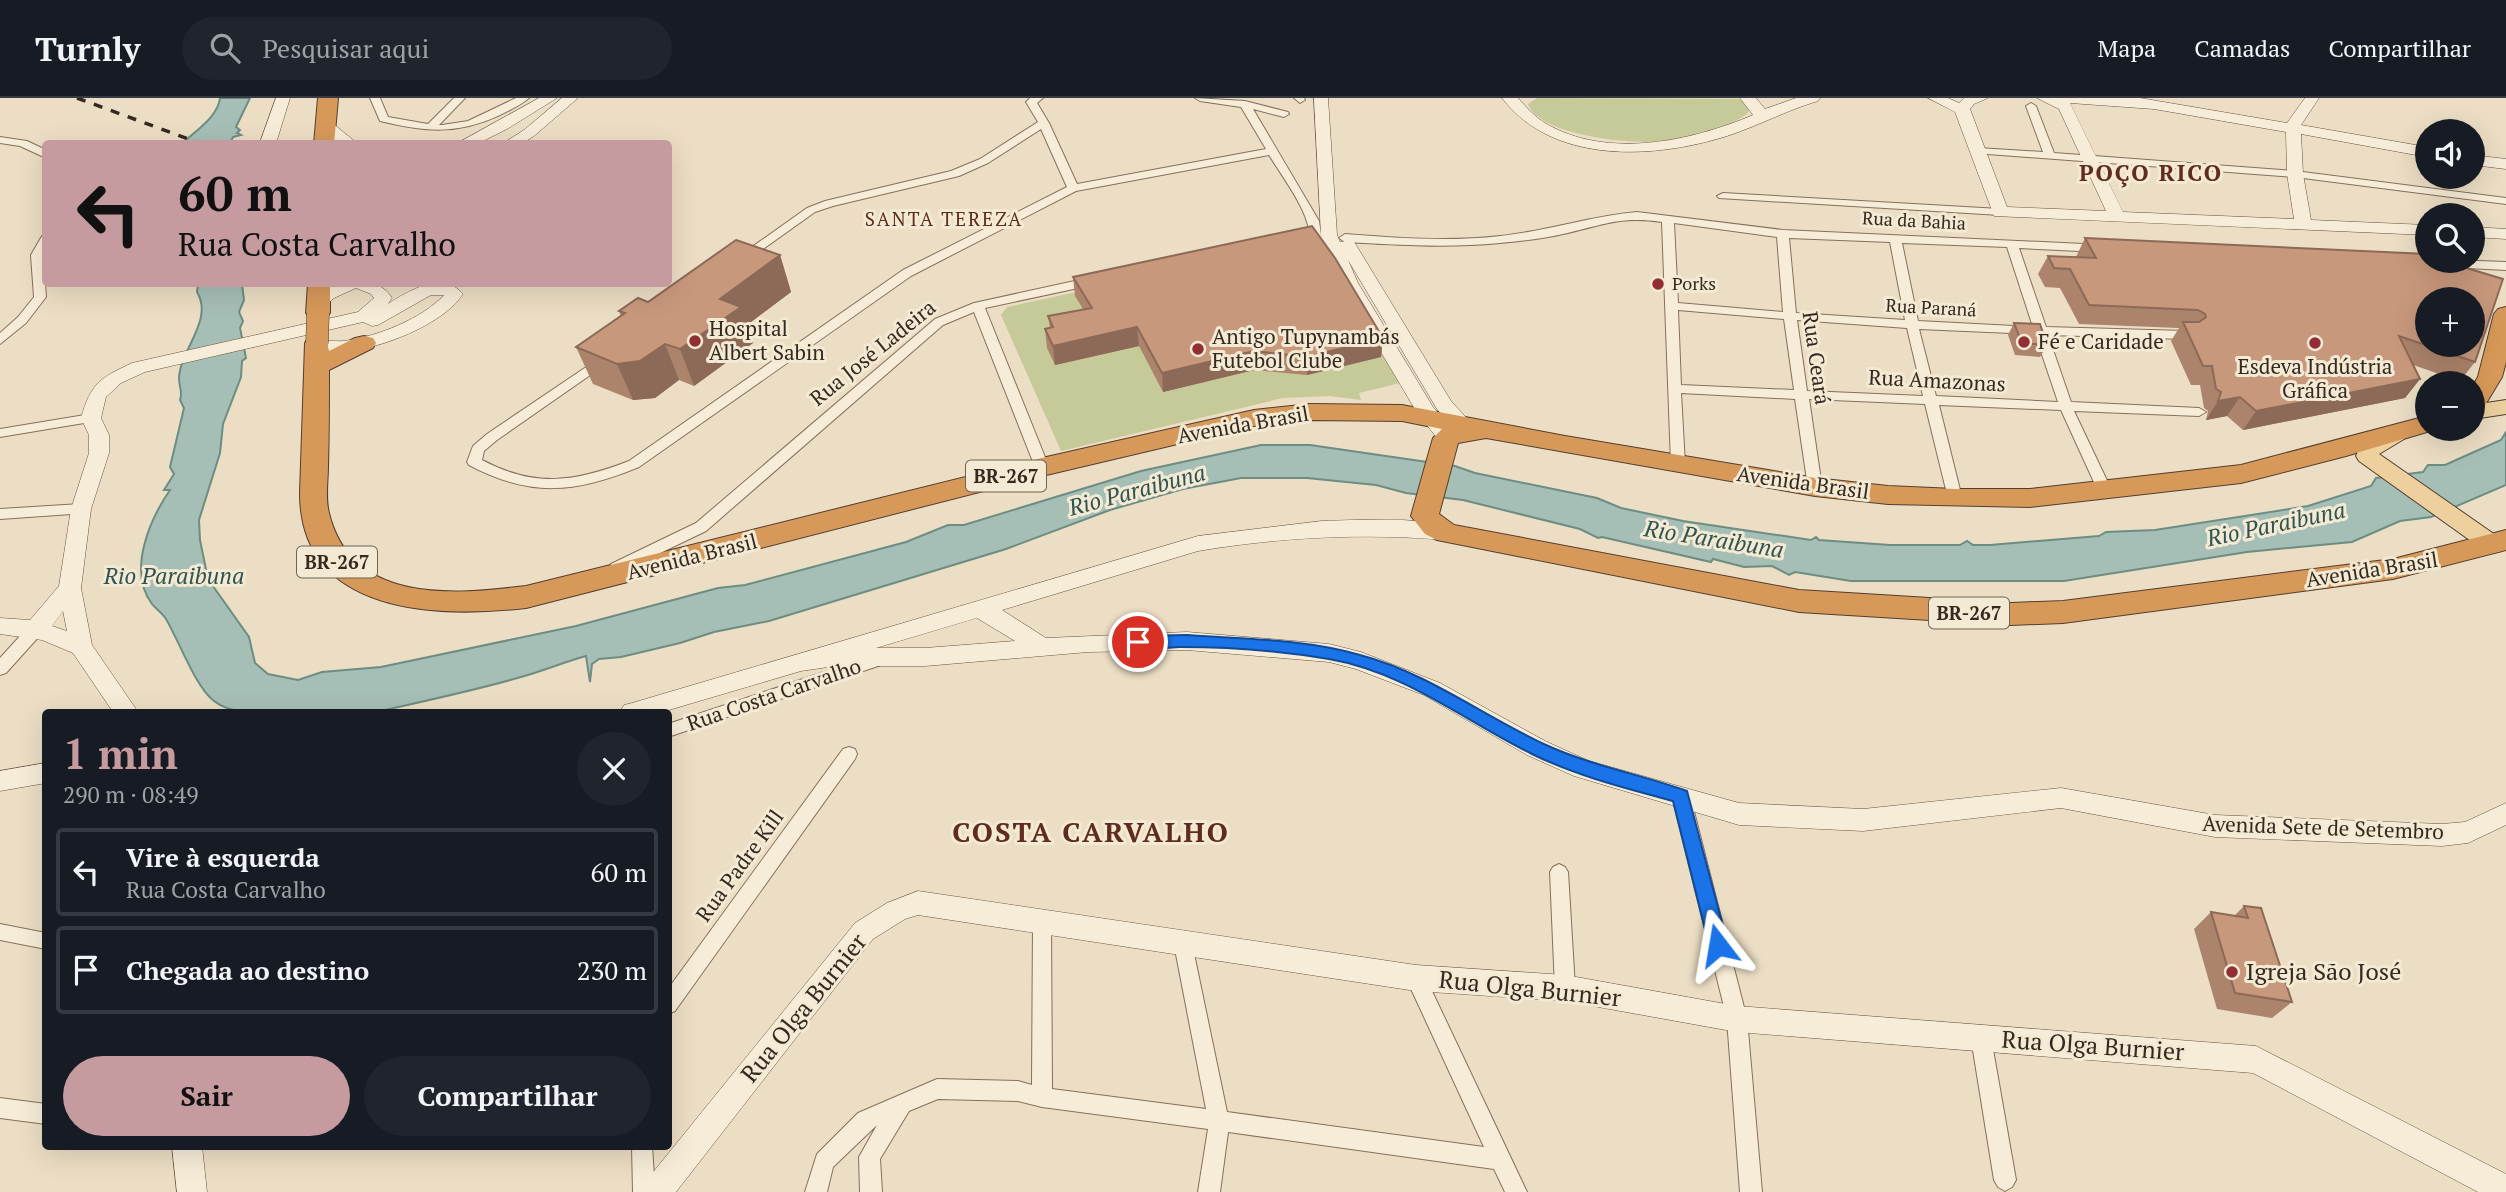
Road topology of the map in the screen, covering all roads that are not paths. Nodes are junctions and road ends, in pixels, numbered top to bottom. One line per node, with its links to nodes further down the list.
1 (283, 98): 30 (main road)
2 (328, 98): 27 (highway)
3 (375, 98): 26 (street)
4 (460, 98): 26 (street)
5 (524, 98): 26 (street)
6 (550, 98): 32 (main road)
7 (571, 98): 28 (main road)
8 (1200, 98): 19 (street)
9 (1321, 98): 41 (main road)
10 (1336, 98): 41 (main road)
11 (1509, 98): 20 (main road)
12 (1747, 98): 23 (main road)
13 (1813, 98): 23 (main road)
14 (1935, 98): 21 (main road)
15 (1981, 98): 21 (main road)
16 (2312, 98): 25 (main road)
17 (1035, 100): 24 (street)
18 (2041, 101): 25 (main road); 37 (street); 38 (main road)
19 (1245, 104): 22 (street); 34 (street)
20 (1524, 104): 23 (main road)
21 (1962, 109): 35 (main road)
22 (1284, 114)
23 (1760, 116)
24 (1044, 123): 43 (street); 59 (street)
25 (2293, 126): 33 (main road); 42 (main road)
26 (430, 128)
27 (325, 134): 31 (main road)
28 (524, 139)
29 (0, 140): 36 (street)
30 (269, 140)
31 (342, 140)
32 (472, 140)
33 (2415, 150)
34 (1271, 151): 43 (street); 54 (street)
35 (1978, 152): 37 (street); 46 (main road)
36 (42, 153)
37 (2050, 156): 38 (street)
38 (2089, 158): 42 (street); 47 (main road)
39 (2485, 161): 40 (main road)
40 (2506, 164)
41 (1337, 172): 54 (main road)
42 (2295, 174): 45 (street); 49 (main road)
43 (1073, 188): 78 (street)
44 (1723, 196): 46 (street, Rua da Bahia)
45 (2506, 201)
46 (2000, 212): 47 (main road, Rua da Bahia)
47 (2116, 216): 49 (main road, Rua da Bahia)
48 (1668, 220): 52 (street, Rua da Bahia); 54 (street, Rua da Bahia); 69 (street)
49 (2303, 223): 50 (main road, Rua da Bahia)
50 (2415, 229)
51 (2485, 233): 53 (main road)
52 (1783, 234): 55 (street, Rua da Bahia); 71 (street, Rua Ceará)
53 (2506, 234)
54 (1323, 237): 79 (main road); 79 (main road)
55 (1895, 239): 56 (street, Rua da Bahia); 72 (street)
56 (2012, 245): 58 (street, Rua da Bahia); 73 (street)
57 (42, 246): 75 (street)
58 (2110, 249)
59 (733, 265)
60 (2485, 265): 62 (street)
61 (2485, 265): 63 (street)
62 (2506, 266)
63 (2506, 272)
64 (1104, 279): 68 (street, Rua José Ladeira)
65 (343, 287): 67 (main road, Avenida Brasil)
66 (374, 287): 76 (main road)
67 (318, 300): 80 (highway, Avenida Brasil / BR-267, bridge)
68 (978, 306): 95 (street); 103 (street, Rua José Ladeira)
69 (1674, 306): 71 (street, Rua Paraná); 82 (street)
70 (2506, 314): 81 (highway)
71 (1790, 317): 72 (street, Rua Paraná); 83 (street, Rua Ceará)
72 (1912, 324): 73 (street, Rua Paraná); 84 (street)
73 (2043, 332): 74 (street, Rua Paraná); 85 (street)
74 (2186, 335)
75 (0, 340)
76 (276, 340): 77 (main road); 88 (main road)
77 (364, 343): 80 (highway)
78 (617, 350)
79 (1401, 351): 91 (main road); 91 (main road)
80 (317, 352): 103 (highway, Avenida Brasil / BR-267)
81 (2485, 385)
82 (1674, 389): 83 (street, Rua Amazonas); 94 (street)
83 (1801, 395): 84 (street, Rua Amazonas); 96 (street, Rua Ceará)
84 (1932, 401): 85 (street, Rua Amazonas); 98 (street)
85 (2066, 407): 89 (street, Rua Amazonas); 97 (street)
86 (2506, 407): 87 (main road)
87 (2485, 410)
88 (94, 411): 92 (street); 99 (main road)
89 (2199, 412)
90 (2415, 428): 93 (highway, Avenida Brasil / BR-267)
91 (1446, 432): 94 (highway, Avenida Brasil / BR-267); 95 (highway, Avenida Brasil / BR-267); 101 (highway)
92 (0, 433)
93 (2397, 433): 97 (highway, Avenida Brasil / BR-267); 102 (main road, BR-267)
94 (1678, 464): 96 (highway, Avenida Brasil / BR-267)
95 (1042, 467): 103 (highway, Avenida Brasil / BR-267)
96 (1815, 487): 98 (highway, Avenida Brasil / BR-267)
97 (2105, 491): 98 (highway, Avenida Brasil / BR-267)
98 (1955, 498)
99 (81, 509): 100 (street); 104 (main road)
100 (0, 514)
101 (1433, 519): 102 (highway, Avenida Brasil / BR-267); 105 (main road, Avenida Brasil)
102 (2494, 542)
103 (584, 584)
104 (70, 588): 108 (main road); 111 (main road)
105 (1020, 598): 106 (main road, Avenida Brasil); 109 (main road)
106 (979, 610): 109 (main road); 113 (main road, Avenida Brasil)
107 (0, 626): 108 (main road)
108 (37, 628): 111 (main road); 114 (street)
109 (1010, 628): 110 (main road)
110 (1041, 646): 112 (main road, Rua Costa Carvalho); 121 (main road, Rua Costa Carvalho)
111 (81, 647): 115 (main road)
112 (880, 659): 113 (main road, Rua Costa Carvalho); 117 (street, Rua Costa Carvalho)
113 (801, 662): 116 (main road, Avenida Brasil)
114 (0, 669)
115 (123, 709)
116 (642, 709)
117 (672, 730)
118 (849, 754): 130 (street, Rua Padre Kill)
119 (42, 774): 120 (main road)
120 (0, 781)
121 (1681, 796): 122 (main road, Avenida Sete de Setembro); 131 (street)
122 (2506, 813)
123 (1559, 872): 129 (street)
124 (1042, 923): 127 (main road, Rua Olga Burnier); 133 (street); 145 (main road, Rua Olga Burnier)
125 (0, 932): 126 (street)
126 (42, 941)
127 (1183, 944): 128 (main road, Rua Olga Burnier); 137 (street)
128 (1416, 978): 129 (main road, Rua Olga Burnier); 140 (street)
129 (1565, 988): 131 (main road, Rua Olga Burnier)
130 (672, 999)
131 (1737, 1019): 132 (main road, Rua Olga Burnier); 150 (street)
132 (1981, 1038): 141 (street); 142 (main road, Rua Olga Burnier)
133 (1042, 1097): 134 (street); 137 (street)
134 (902, 1104): 146 (street); 147 (street)
135 (0, 1108): 136 (street)
136 (42, 1113)
137 (1219, 1121): 140 (street); 148 (street)
138 (187, 1150): 143 (main road)
139 (642, 1150): 144 (street)
140 (1499, 1160): 149 (street)
141 (2005, 1180)
142 (2506, 1190)
143 (192, 1192)
144 (644, 1192)
145 (657, 1192)
146 (816, 1192)
147 (871, 1192)
148 (1209, 1192)
149 (1516, 1192)
150 (1751, 1192)

